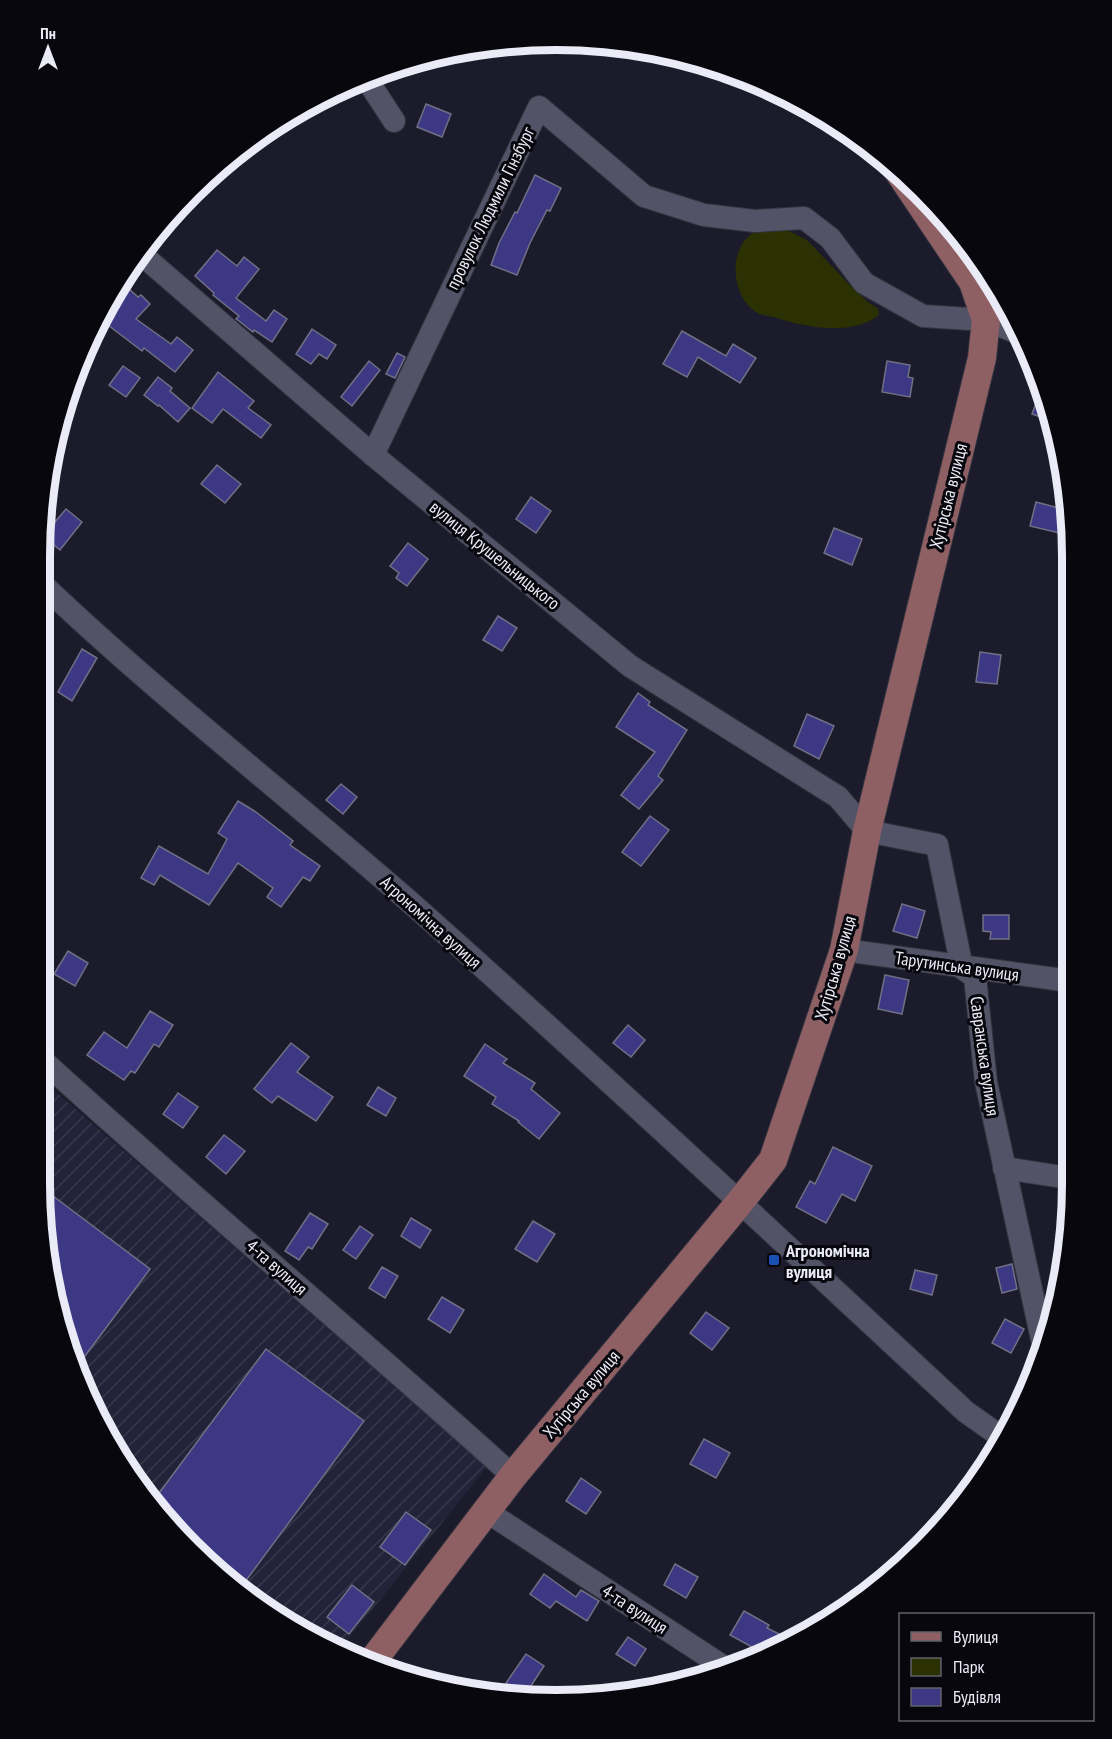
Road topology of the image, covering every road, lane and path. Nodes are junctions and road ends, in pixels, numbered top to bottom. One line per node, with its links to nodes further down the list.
1 (370, 85): 2 (street)
2 (394, 121)
3 (925, 209): 5 (main road, Хутірська вулиця)
4 (146, 259): 7 (street, вулиця Крушельницького)
5 (986, 320): 6 (street); 7 (street, провулок Людмили Гінзбург); 9 (main road, Хутірська вулиця)
6 (1009, 329)
7 (373, 455): 9 (street, вулиця Крушельницького)
8 (50, 592): 16 (street, Агрономічна вулиця)
9 (867, 831): 10 (main road, Хутірська вулиця); 11 (street, Савранська вулиця)
10 (844, 950): 11 (street, Тарутинська вулиця); 16 (main road, Хутірська вулиця)
11 (962, 968): 12 (street, Тарутинська вулиця); 14 (street, Савранська вулиця)
12 (1062, 980)
13 (50, 1067): 19 (street, 4-та вулиця)
14 (1004, 1168): 15 (street); 17 (street, Савранська вулиця)
15 (1062, 1177)
16 (740, 1202): 18 (street, Агрономічна вулиця); 19 (main road, Хутірська вулиця)
17 (1040, 1331)
18 (996, 1433)
19 (513, 1476): 20 (main road, Хутірська вулиця)
20 (486, 1511): 21 (main road, Хутірська вулиця); 22 (street, 4-та вулиця)
21 (376, 1656)
22 (718, 1663)

